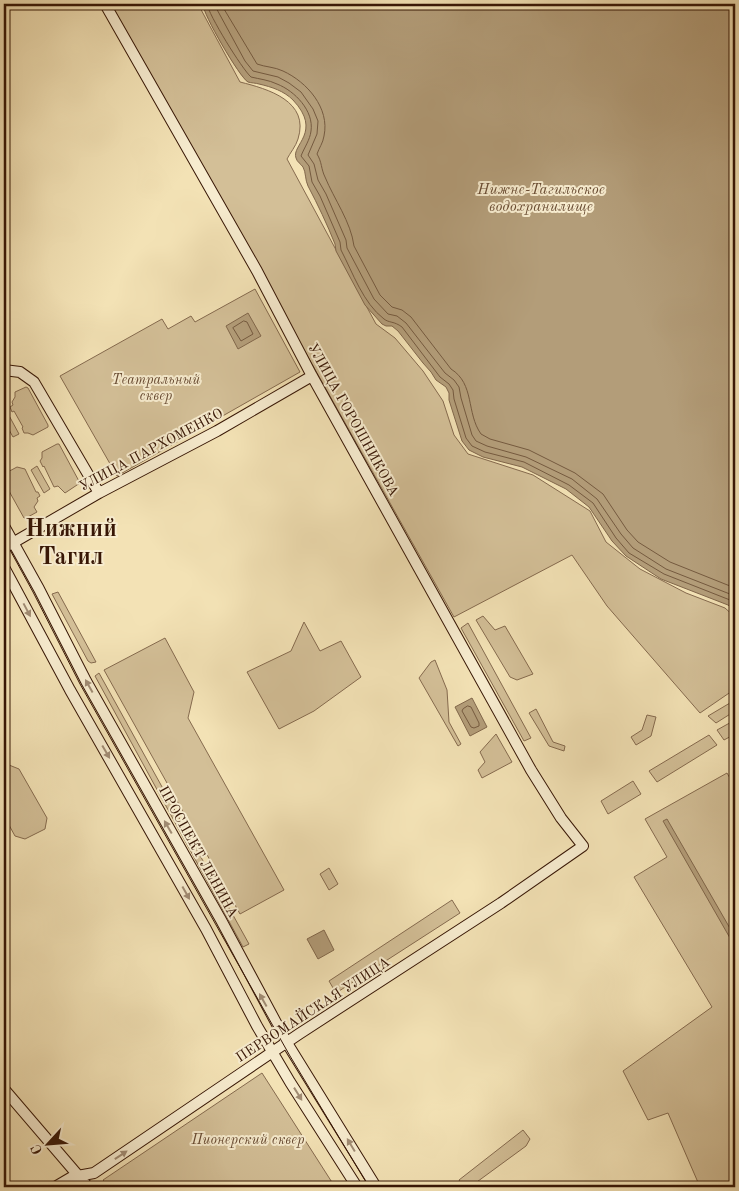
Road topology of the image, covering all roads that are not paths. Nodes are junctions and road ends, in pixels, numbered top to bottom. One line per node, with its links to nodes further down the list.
1 (105, 4): 3 (main road, УЛИЦА ГОРОШНИКОВА)
2 (4, 370): 4 (main road)
3 (312, 376): 4 (main road, УЛИЦА ПАРХОМЕНКО); 8 (main road, УЛИЦА ГОРОШНИКОВА)
4 (99, 493): 6 (main road, УЛИЦА ПАРХОМЕНКО)
5 (4, 526): 6 (main road, ПРОСПЕКТ ЛЕНИНА)
6 (8, 545): 9 (main road, ПРОСПЕКТ ЛЕНИНА, one-way to 6)
7 (4, 567): 10 (main road, one-way to 10)
8 (583, 846): 9 (main road, ПЕРВОМАЙСКАЯ УЛИЦА)
9 (287, 1043): 10 (main road, ПЕРВОМАЙСКАЯ УЛИЦА); 16 (main road, ПРОСПЕКТ ЛЕНИНА, one-way to 9)
10 (273, 1052): 12 (main road, ПЕРВОМАЙСКАЯ УЛИЦА, one-way to 10); 15 (main road, one-way to 15)
11 (4, 1089): 12 (main road)
12 (78, 1176): 13 (main road, ПЕРВОМАЙСКАЯ УЛИЦА); 14 (main road)
13 (55, 1187)
14 (88, 1187)
15 (357, 1187)
16 (376, 1187)

